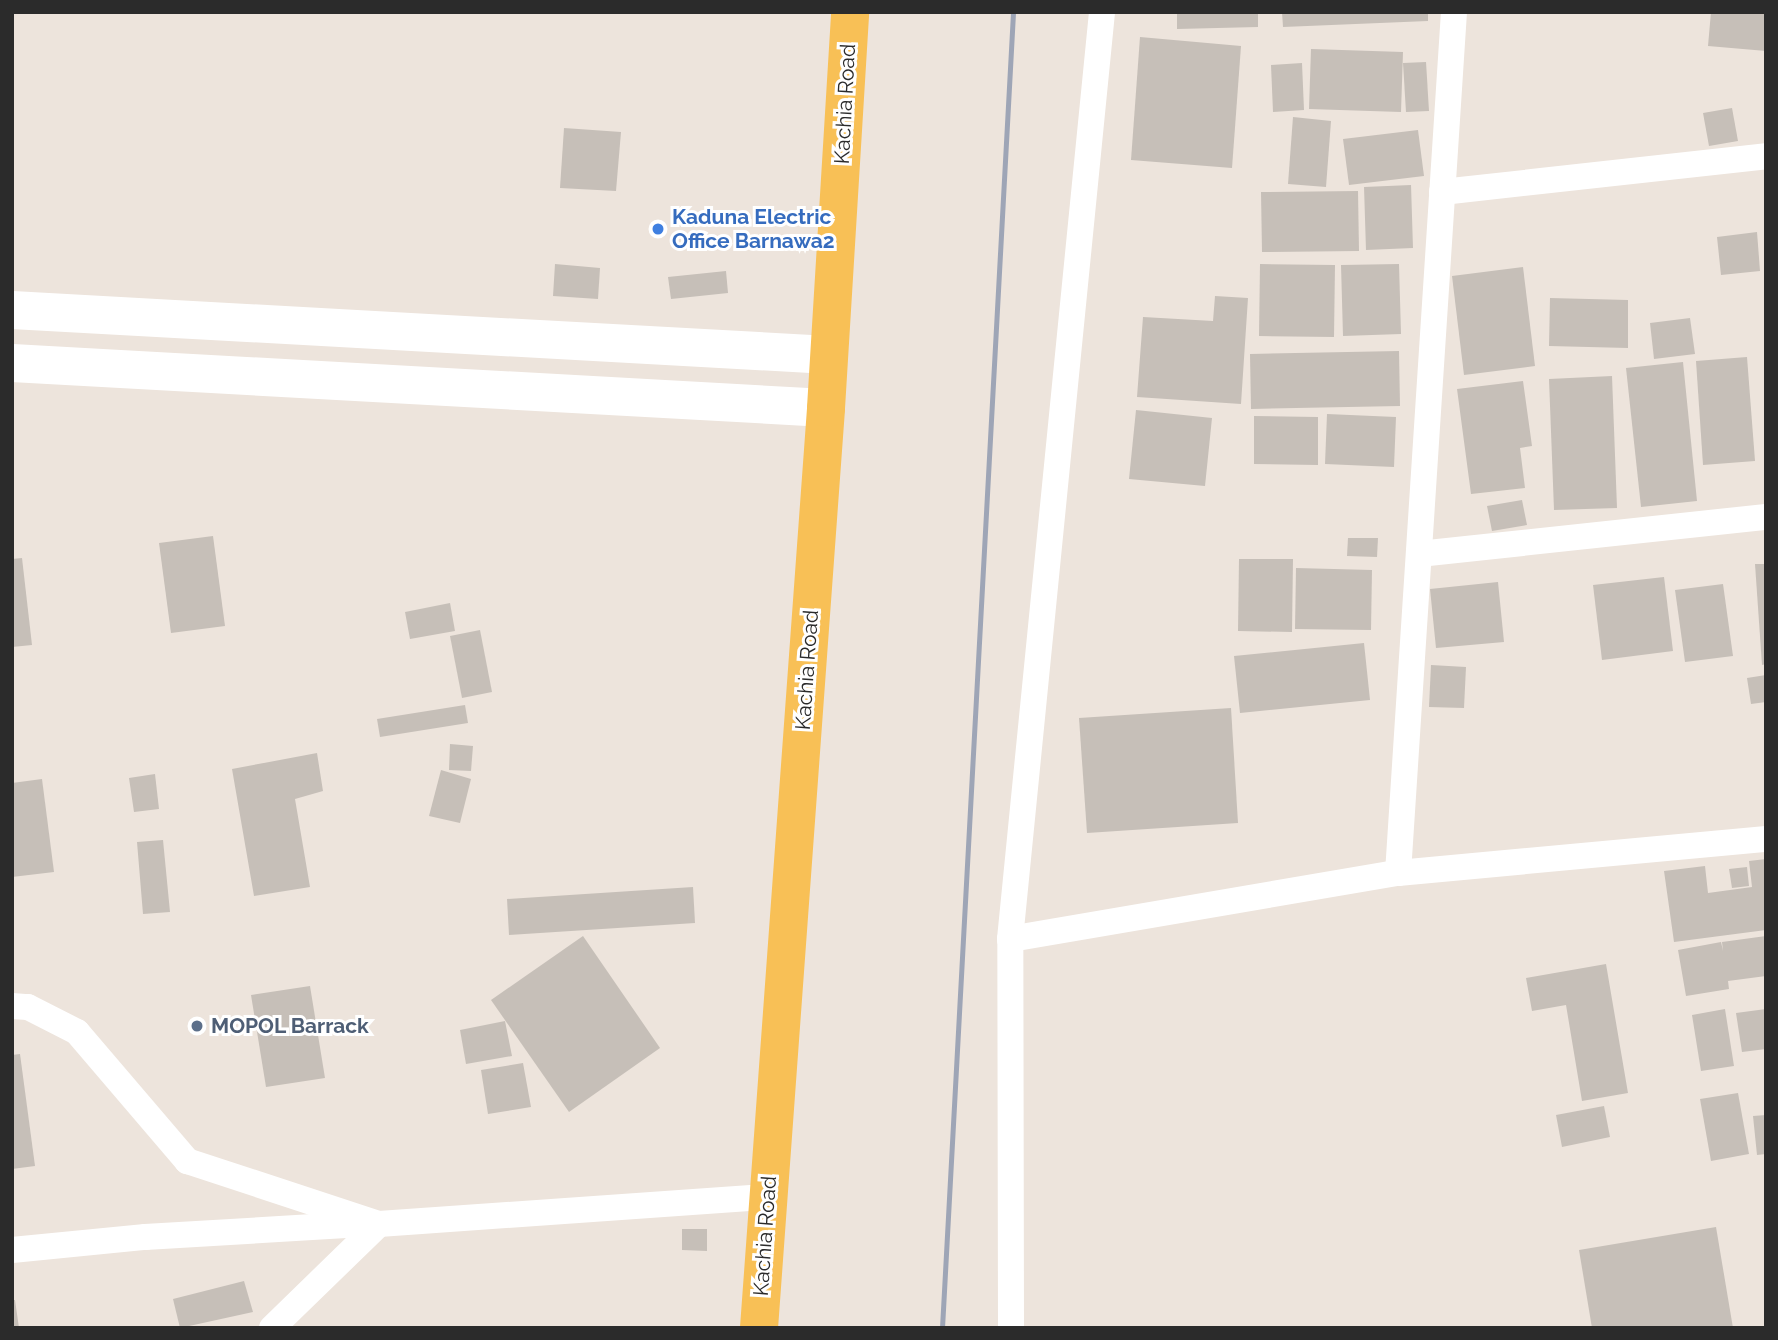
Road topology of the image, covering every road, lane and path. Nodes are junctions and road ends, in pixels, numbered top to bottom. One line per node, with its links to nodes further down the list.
1 (850, 12): 7 (main road, Kachia Road)
2 (1102, 12): 14 (street)
3 (1454, 12): 5 (street)
4 (1766, 156): 5 (street)
5 (1442, 192): 11 (street)
6 (12, 310): 7 (street)
7 (830, 355): 9 (main road, Kachia Road)
8 (12, 363): 9 (street)
9 (826, 408): 16 (main road, Kachia Road)
10 (1766, 517): 11 (street)
11 (1419, 554): 13 (street)
12 (1766, 839): 13 (street)
13 (1398, 873): 14 (street)
14 (1010, 939): 21 (street)
15 (12, 1006): 17 (street)
16 (768, 1197): 17 (street); 20 (main road, Kachia Road)
17 (379, 1224): 18 (street); 19 (street)
18 (12, 1251)
19 (272, 1328)
20 (759, 1328)
21 (1011, 1328)

